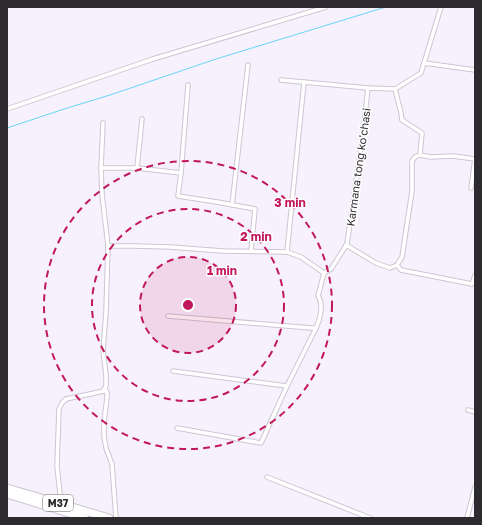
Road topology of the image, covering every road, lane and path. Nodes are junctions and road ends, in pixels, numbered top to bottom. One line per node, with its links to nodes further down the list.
1 (326, 7): 11 (street)
2 (441, 7): 3 (street)
3 (424, 63): 5 (street); 10 (street)
4 (248, 65): 20 (street)
5 (475, 70)
6 (281, 80): 7 (street)
7 (304, 82): 9 (street); 24 (street)
8 (188, 85): 18 (street)
9 (368, 88): 10 (street); 21 (street, Karmana tong ko'chasi)
10 (395, 90): 14 (street)
11 (7, 109)
12 (142, 118): 17 (street)
13 (103, 123): 16 (street)
14 (420, 155): 15 (street); 25 (street)
15 (475, 159): 19 (street)
16 (101, 168): 17 (street); 22 (street)
17 (137, 168): 18 (street)
18 (181, 173): 20 (street)
19 (471, 188)
20 (232, 205): 23 (street)
21 (346, 245): 25 (street); 26 (street, Karmana tong ko'chasi)
22 (108, 246): 23 (street); 32 (street)
23 (251, 251): 24 (street)
24 (287, 252): 26 (street)
25 (396, 265): 27 (street)
26 (324, 272): 29 (street)
27 (475, 275)
28 (168, 316): 29 (street)
29 (316, 328): 31 (street)
30 (173, 371): 31 (street)
31 (287, 386): 35 (street)
32 (104, 389): 40 (street); 44 (street)
33 (468, 410): 34 (street)
34 (475, 412)
35 (177, 428)
36 (267, 477): 45 (street)
37 (475, 487): 46 (street)
38 (7, 488): 40 (highway, M37)
39 (7, 494): 41 (highway, M37)
40 (61, 504): 43 (highway, M37)
41 (73, 516): 42 (highway, M37)
42 (85, 518)
43 (109, 518)
44 (116, 518)
45 (370, 518)
46 (467, 518)

